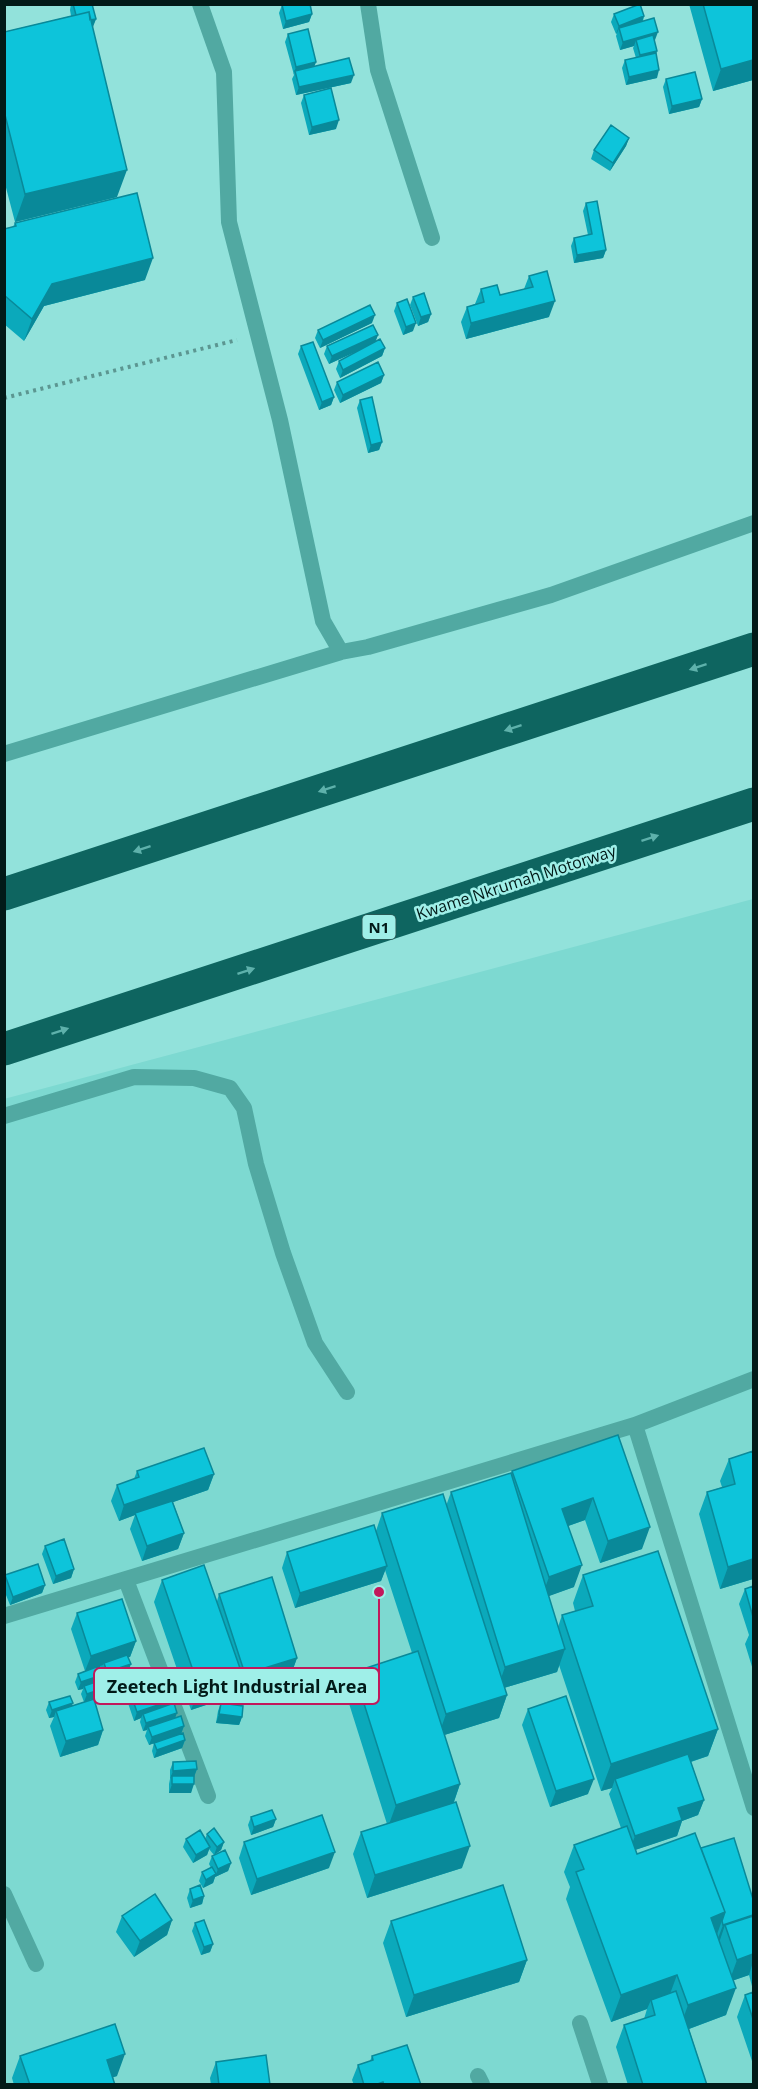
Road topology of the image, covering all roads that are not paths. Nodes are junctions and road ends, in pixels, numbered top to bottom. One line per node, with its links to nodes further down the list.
1 (200, 4): 6 (lane)
2 (368, 4): 3 (lane)
3 (432, 238)
4 (753, 523): 6 (lane)
5 (753, 649): 9 (highway, one-way to 9)
6 (341, 652): 7 (lane)
7 (4, 754)
8 (753, 804): 10 (highway, Kwame Nkrumah Motorway / N1, one-way to 8)
9 (4, 894)
10 (4, 1050)
11 (4, 1116): 13 (lane)
12 (753, 1378): 14 (lane)
13 (347, 1392)
14 (635, 1425): 15 (lane); 18 (lane)
15 (126, 1580): 16 (lane); 17 (lane)
16 (4, 1616)
17 (208, 1796)
18 (753, 1808)
19 (4, 1894): 20 (lane)
20 (36, 1964)
21 (580, 2023): 22 (lane)
22 (600, 2085)

